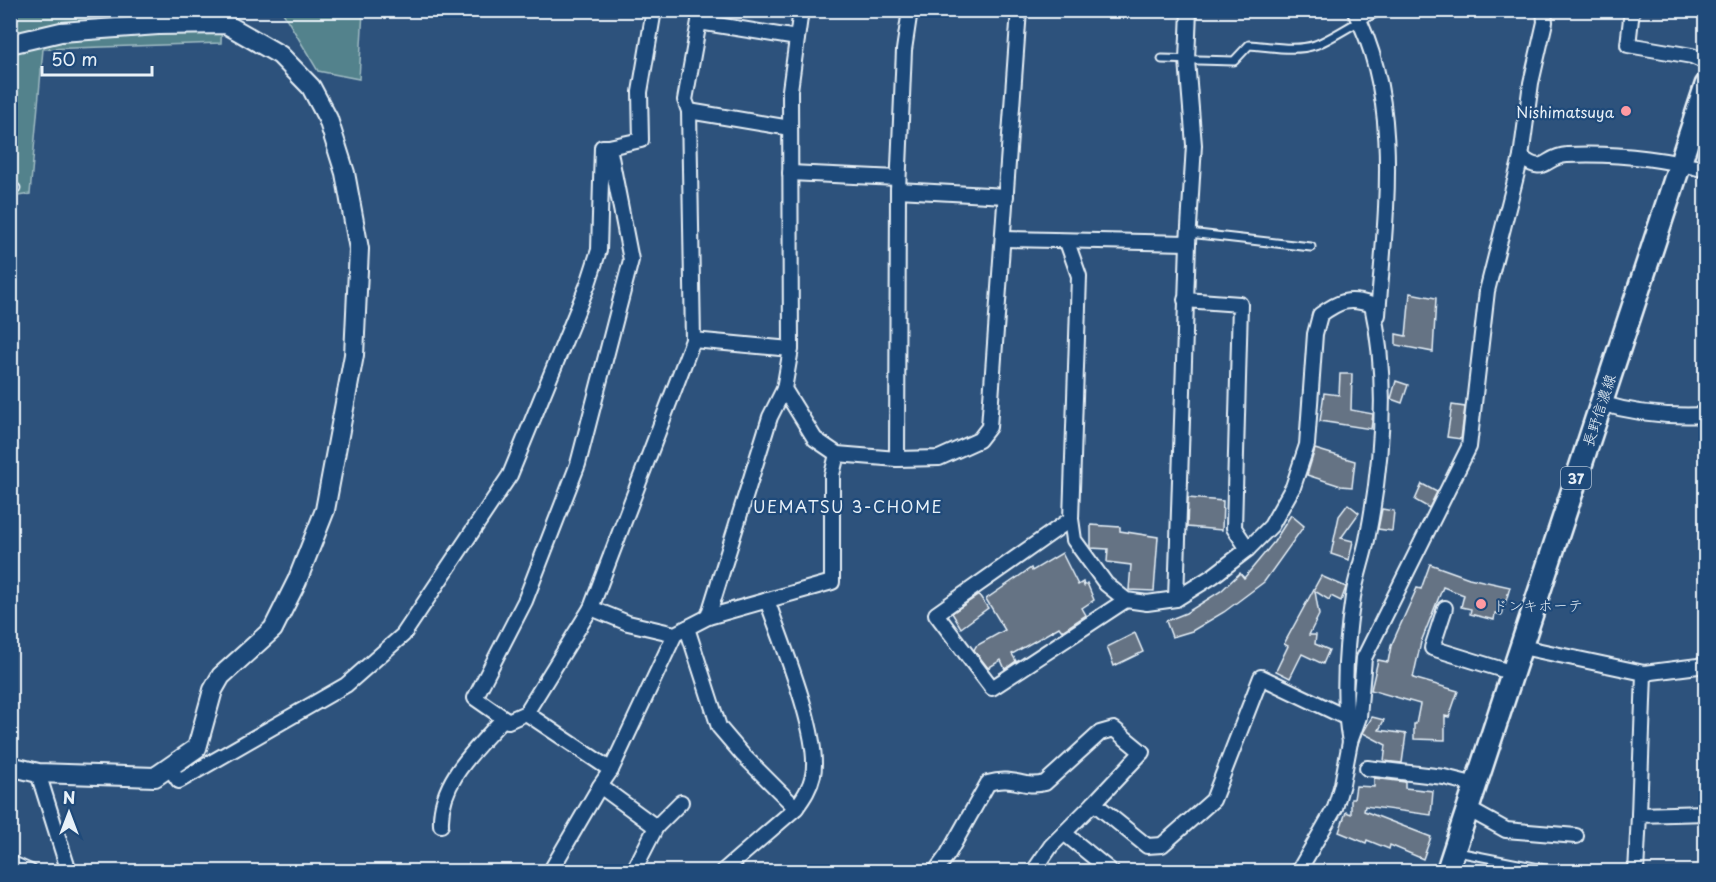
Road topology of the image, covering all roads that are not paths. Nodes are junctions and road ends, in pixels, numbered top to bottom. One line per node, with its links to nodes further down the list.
1 (654, 10): 19 (street)
2 (801, 10): 11 (street)
3 (910, 10): 24 (street)
4 (1019, 10): 25 (street)
5 (1190, 10): 14 (street)
6 (1387, 10): 10 (lane)
7 (1544, 10): 20 (street)
8 (1632, 10): 15 (street)
9 (700, 16): 11 (street); 17 (street)
10 (1357, 17): 14 (lane); 31 (street)
11 (797, 38): 18 (street)
12 (10, 44): 57 (street)
13 (1162, 59): 14 (lane)
14 (1187, 60): 27 (street)
15 (1706, 62)
16 (1706, 85): 21 (main road, 長野信濃線 / 37)
17 (689, 111): 18 (street); 32 (street)
18 (790, 128): 23 (street)
19 (609, 147): 54 (street); 57 (street)
20 (1521, 157): 21 (street); 55 (street)
21 (1679, 163): 22 (street); 35 (main road, 長野信濃線 / 37)
22 (1706, 170)
23 (790, 173): 24 (street); 33 (street)
24 (898, 184): 25 (street); 38 (street)
25 (1006, 196): 26 (street)
26 (1004, 238): 28 (street); 38 (street)
27 (1188, 238): 28 (street); 29 (lane); 30 (street)
28 (1067, 242): 39 (street)
29 (1311, 247)
30 (1185, 300): 40 (street); 41 (street)
31 (1377, 327): 40 (street); 53 (street)
32 (693, 340): 33 (street); 44 (street)
33 (791, 349): 34 (street)
34 (784, 389): 37 (street); 46 (street)
35 (1600, 403): 36 (street); 48 (main road, 長野信濃線 / 37)
36 (1706, 415)
37 (837, 454): 38 (street); 42 (street)
38 (897, 459)
39 (1071, 519): 43 (street); 43 (street)
40 (1248, 549): 41 (street)
41 (1176, 599): 43 (street)
42 (767, 600): 46 (street); 65 (street)
43 (1126, 600)
44 (591, 608): 47 (street); 52 (street)
45 (1445, 608): 50 (street)
46 (708, 617): 47 (street)
47 (681, 631): 59 (street); 65 (street)
48 (1522, 647): 50 (main road, 長野信濃線 / 37); 51 (street)
49 (1706, 665): 51 (street)
50 (1513, 673): 62 (main road, 長野信濃線 / 37)
51 (1644, 673): 68 (street)
52 (526, 713): 54 (street); 59 (street)
53 (1345, 717): 55 (street); 64 (street)
54 (504, 718): 69 (street)
55 (1350, 742): 83 (street)
56 (10, 766): 60 (street)
57 (169, 767): 60 (street)
58 (1367, 768): 62 (street)
59 (611, 770): 61 (street)
60 (38, 773): 76 (street)
61 (600, 786): 70 (street); 77 (street)
62 (1476, 786): 66 (main road, 長野信濃線 / 37)
63 (681, 802): 70 (street)
64 (1094, 803): 71 (street); 80 (street)
65 (796, 808): 79 (street)
66 (1468, 809): 72 (street); 73 (main road, 長野信濃線 / 37)
67 (1706, 813): 68 (street)
68 (1639, 815): 86 (street)
69 (441, 825)
70 (656, 827): 78 (street)
71 (1064, 832): 81 (street); 82 (street)
72 (1576, 836)
73 (1455, 851): 84 (main road, 長野信濃線 / 37); 85 (lane)
74 (10, 862): 75 (street)
75 (30, 872)
76 (69, 872)
77 (550, 872)
78 (633, 872)
79 (722, 872)
80 (935, 872)
81 (1034, 872)
82 (1112, 872)
83 (1298, 872)
84 (1447, 872)
85 (1560, 872)
86 (1636, 872)

